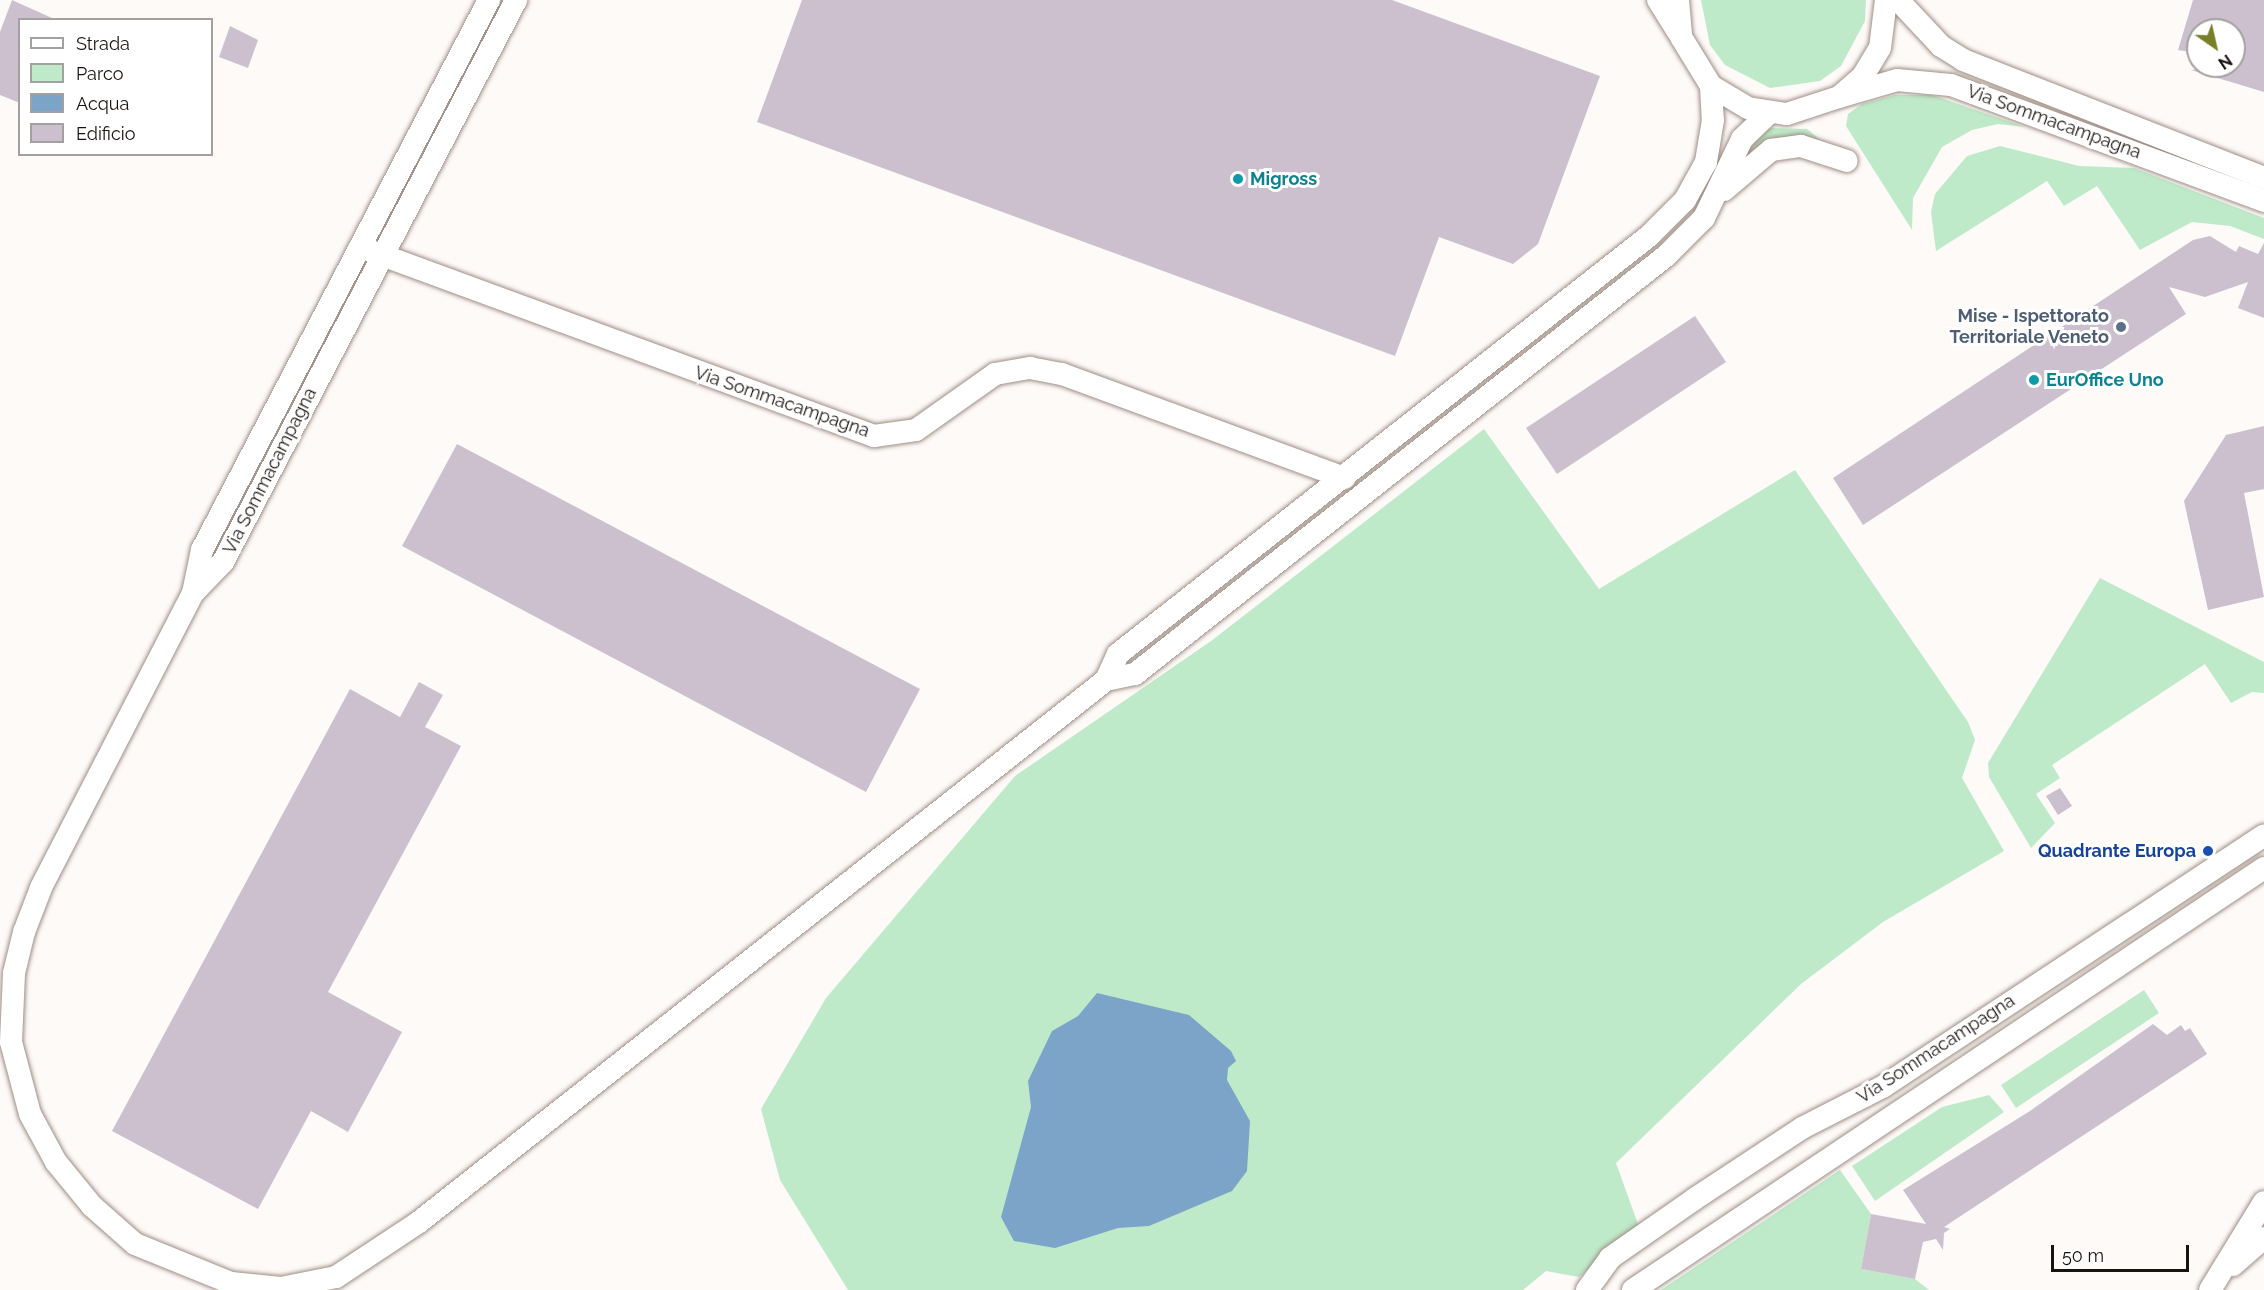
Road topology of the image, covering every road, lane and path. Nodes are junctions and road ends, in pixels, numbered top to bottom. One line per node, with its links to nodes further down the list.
1 (489, 0): 15 (street, Via Sommacampagna)
2 (516, 0): 16 (street, Via Sommacampagna)
3 (1658, 0): 7 (street, Via Sommacampagna)
4 (1678, 0): 7 (street, Via Sommacampagna)
5 (1886, 0): 9 (street, Via Sommacampagna)
6 (1898, 0): 12 (street, Via Sommacampagna)
7 (1682, 37): 8 (street, Via Sommacampagna)
8 (1711, 86): 10 (street, Via Sommacampagna); 17 (street)
9 (1839, 97): 10 (street, Via Sommacampagna); 13 (street, Via Sommacampagna)
10 (1769, 113): 14 (street)
11 (1847, 161): 14 (street)
12 (2264, 178)
13 (2264, 201)
14 (1712, 202): 19 (street)
15 (360, 248): 16 (street, Via Sommacampagna); 18 (street, Via Sommacampagna)
16 (382, 257): 17 (street, Via Sommacampagna); 18 (street, Via Sommacampagna)
17 (1344, 478): 19 (street)
18 (193, 592): 19 (street)
19 (1107, 680)
20 (2264, 835): 26 (street, Via Sommacampagna)
21 (2264, 868): 27 (street, Via Sommacampagna)
22 (2264, 1202): 24 (street)
23 (2264, 1238): 24 (street)
24 (2227, 1269): 25 (street)
25 (2211, 1289)
26 (1587, 1290)
27 (1633, 1290)

